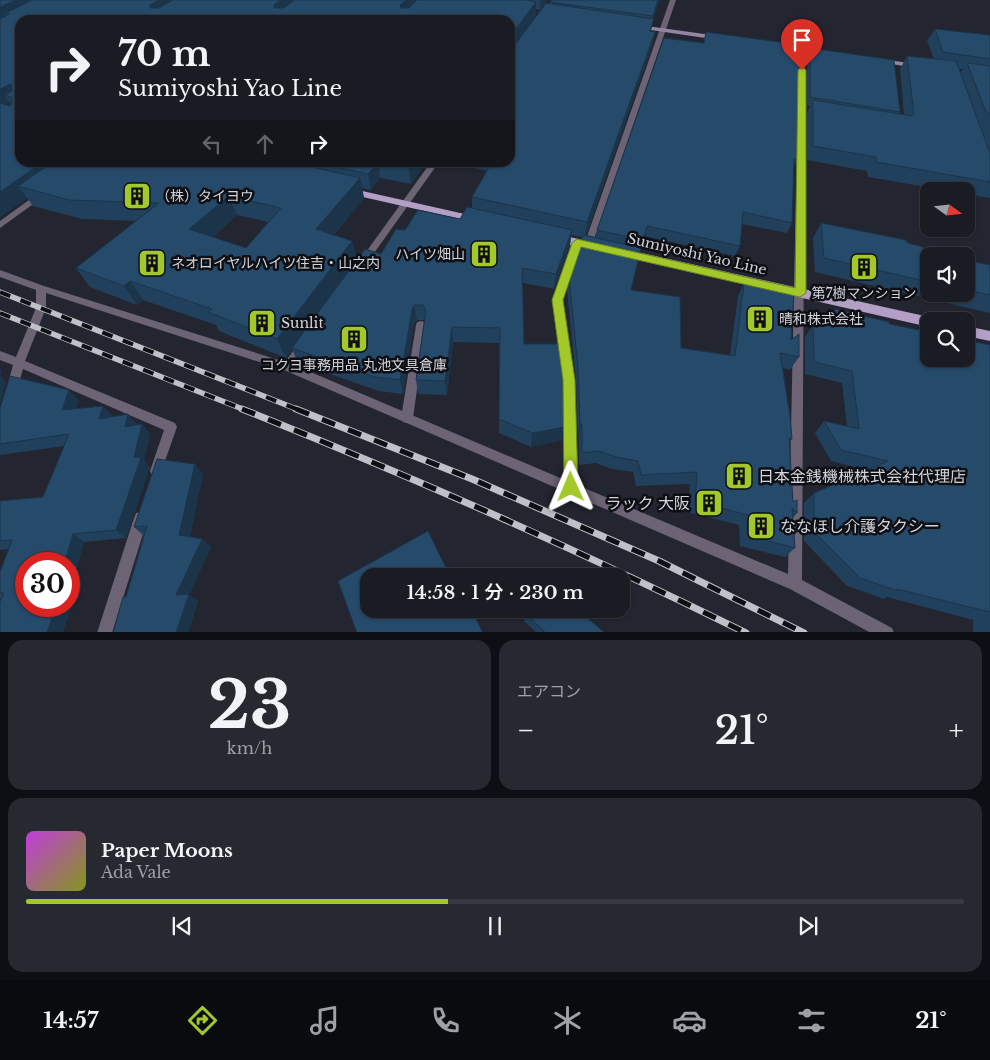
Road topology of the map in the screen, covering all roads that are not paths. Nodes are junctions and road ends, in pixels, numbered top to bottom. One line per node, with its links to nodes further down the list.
1 (673, 0): 3 (street)
2 (629, 26): 3 (street)
3 (664, 31): 4 (street); 19 (street)
4 (730, 40)
5 (778, 46): 6 (street)
6 (802, 50): 7 (street); 23 (street)
7 (830, 54)
8 (875, 60): 9 (street)
9 (894, 63): 10 (street); 11 (street)
10 (923, 68)
11 (895, 72)
12 (431, 167): 15 (street)
13 (338, 188): 15 (main road)
14 (47, 190): 17 (street)
15 (406, 203): 16 (main road); 20 (street)
16 (491, 223)
17 (0, 225)
18 (549, 236): 19 (main road, Sumiyoshi Yao Line)
19 (583, 244): 23 (main road, Sumiyoshi Yao Line); 35 (street)
20 (360, 266)
21 (0, 273): 22 (street)
22 (41, 288): 30 (street); 31 (street)
23 (800, 293): 24 (main road, Sumiyoshi Yao Line); 37 (street)
24 (920, 320)
25 (421, 325): 33 (street)
26 (975, 333): 28 (main road)
27 (310, 336): 31 (street)
28 (990, 336)
29 (0, 355): 30 (street)
30 (19, 363): 32 (street); 34 (street)
31 (287, 367): 33 (street)
32 (10, 397)
33 (407, 418): 35 (street)
34 (152, 483)
35 (571, 487): 37 (street)
36 (146, 502): 38 (street)
37 (795, 584): 39 (street)
38 (104, 632)
39 (887, 632)

